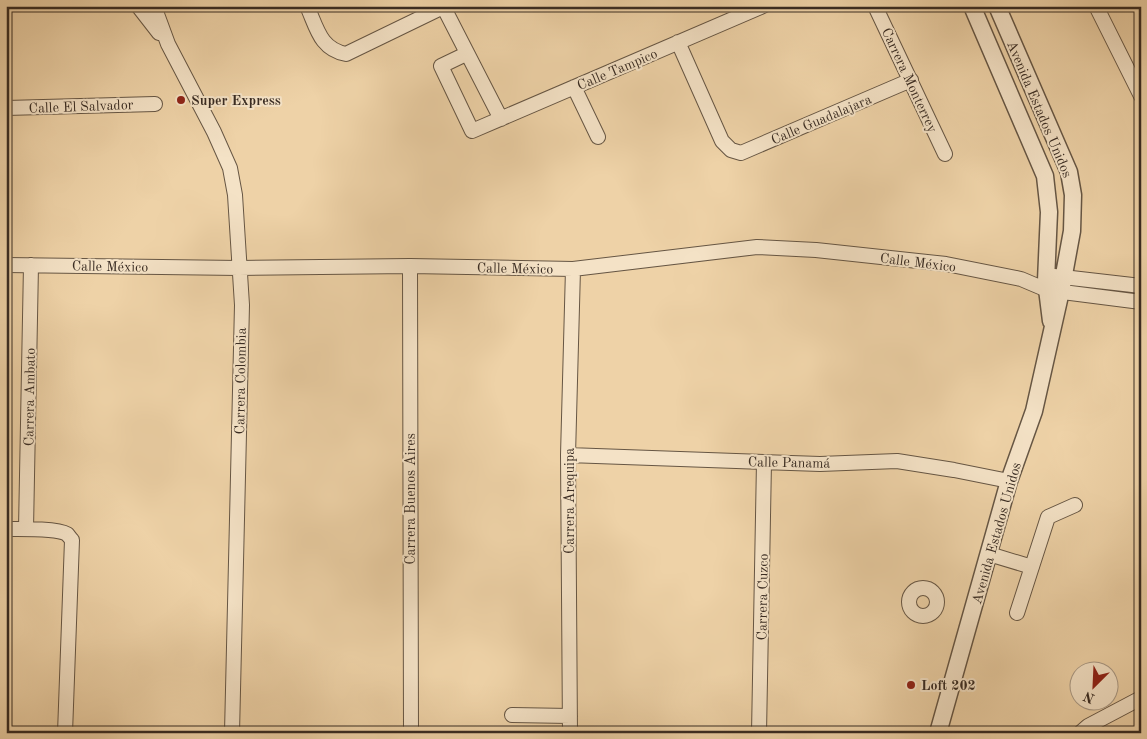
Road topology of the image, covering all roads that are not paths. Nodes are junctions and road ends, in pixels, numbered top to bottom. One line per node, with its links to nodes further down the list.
1 (138, 6): 11 (street, Carrera Colombia)
2 (154, 6): 11 (street, Carrera Colombia)
3 (306, 6): 9 (street)
4 (762, 6): 10 (street, Calle Tampico)
5 (875, 6): 13 (street, Carrera Monterrey)
6 (972, 6): 26 (street, Avenida Estados Unidos)
7 (997, 6): 26 (street, Avenida Estados Unidos)
8 (1096, 6): 15 (street)
9 (443, 7): 12 (street)
10 (678, 42): 13 (street, Calle Guadalajara); 14 (street, Calle Tampico)
11 (168, 44): 24 (street, Carrera Colombia)
12 (466, 54): 18 (street); 18 (street, Calle Tampico)
13 (911, 80): 20 (street, Carrera Monterrey)
14 (574, 87): 18 (street, Calle Tampico); 19 (street)
15 (1141, 96)
16 (155, 104): 17 (street, Calle El Salvador)
17 (6, 108)
18 (501, 119)
19 (598, 137)
20 (945, 154)
21 (6, 265): 22 (street, Calle México)
22 (32, 265): 24 (street, Calle México); 34 (street, Carrera Ambato)
23 (410, 266): 24 (street, Calle México); 25 (street, Calle México); 43 (street, Carrera Buenos Aires)
24 (239, 268): 42 (street, Carrera Colombia)
25 (573, 269): 26 (street, Calle México); 29 (street, Carrera Arequipa)
26 (1054, 283): 27 (street); 28 (street); 31 (street, Avenida Estados Unidos)
27 (1141, 286)
28 (1141, 302)
29 (568, 455): 30 (street, Calle Panamá); 40 (street, Carrera Arequipa)
30 (764, 462): 31 (street, Calle Panamá); 45 (street, Carrera Cuzco)
31 (1009, 481): 35 (street, Avenida Estados Unidos)
32 (1075, 505): 36 (street)
33 (6, 529): 34 (street)
34 (26, 529): 41 (street)
35 (990, 554): 36 (street); 46 (street, Avenida Estados Unidos)
36 (1032, 567): 37 (street)
37 (1018, 614)
38 (1141, 698): 47 (street)
39 (512, 715): 40 (street)
40 (570, 716): 44 (street, Carrera Arequipa)
41 (65, 733)
42 (232, 733)
43 (411, 733)
44 (570, 733)
45 (759, 733)
46 (938, 733)
47 (1080, 733)

